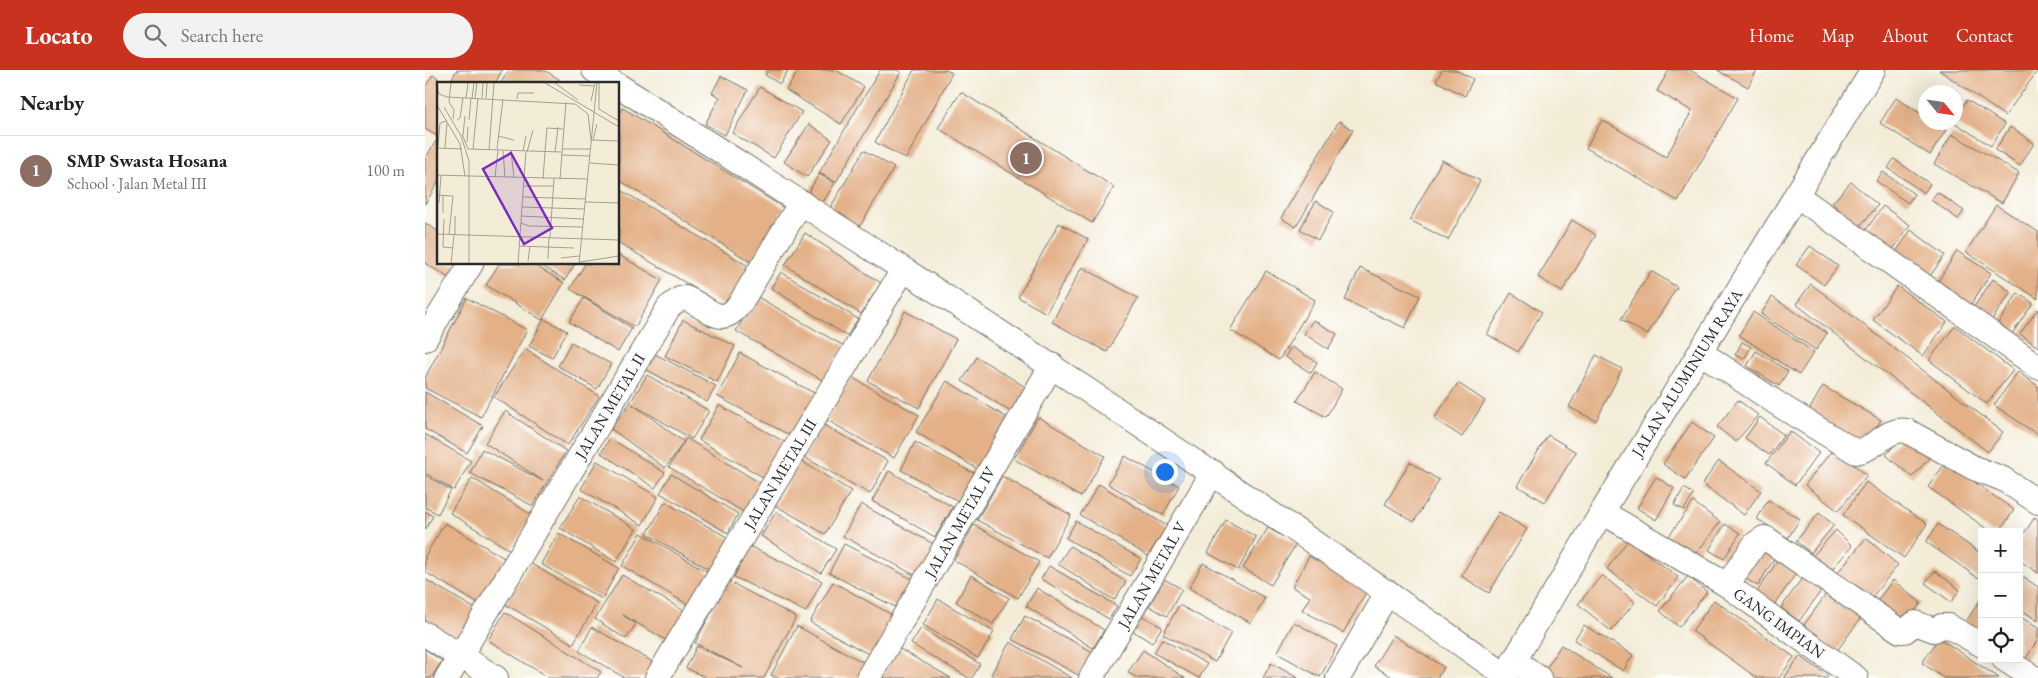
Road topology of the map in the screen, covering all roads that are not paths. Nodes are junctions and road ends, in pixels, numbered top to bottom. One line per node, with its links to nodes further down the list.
1 (588, 70): 4 (street)
2 (593, 70): 5 (street)
3 (1873, 70): 7 (street, JALAN ALUMINIUM RAYA)
4 (580, 82)
5 (612, 82)
6 (620, 87): 8 (street)
7 (1797, 195): 12 (street, JALAN ALUMINIUM RAYA); 14 (street)
8 (801, 202): 10 (street); 22 (street, JALAN METAL II)
9 (470, 265): 11 (street)
10 (903, 270): 13 (street); 27 (street, JALAN METAL III)
11 (425, 339)
12 (1700, 352): 16 (street); 17 (street, JALAN ALUMINIUM RAYA)
13 (1052, 365): 15 (street); 28 (street, JALAN METAL IV)
14 (2038, 367)
15 (1213, 472): 19 (street); 29 (street, JALAN METAL V)
16 (2038, 502)
17 (1603, 512): 18 (street, GANG IMPIAN); 24 (street, JALAN ALUMINIUM RAYA)
18 (1727, 585): 21 (street); 32 (street, GANG IMPIAN)
19 (1388, 592): 24 (street); 30 (street)
20 (425, 634): 22 (street)
21 (1978, 643)
22 (460, 656): 25 (street, JALAN METAL II); 26 (street)
23 (2010, 663): 33 (street)
24 (1508, 671): 31 (street)
25 (447, 678)
26 (497, 678)
27 (657, 678)
28 (868, 678)
29 (1091, 678)
30 (1339, 678)
31 (1539, 678)
32 (1856, 678)
33 (2034, 678)

